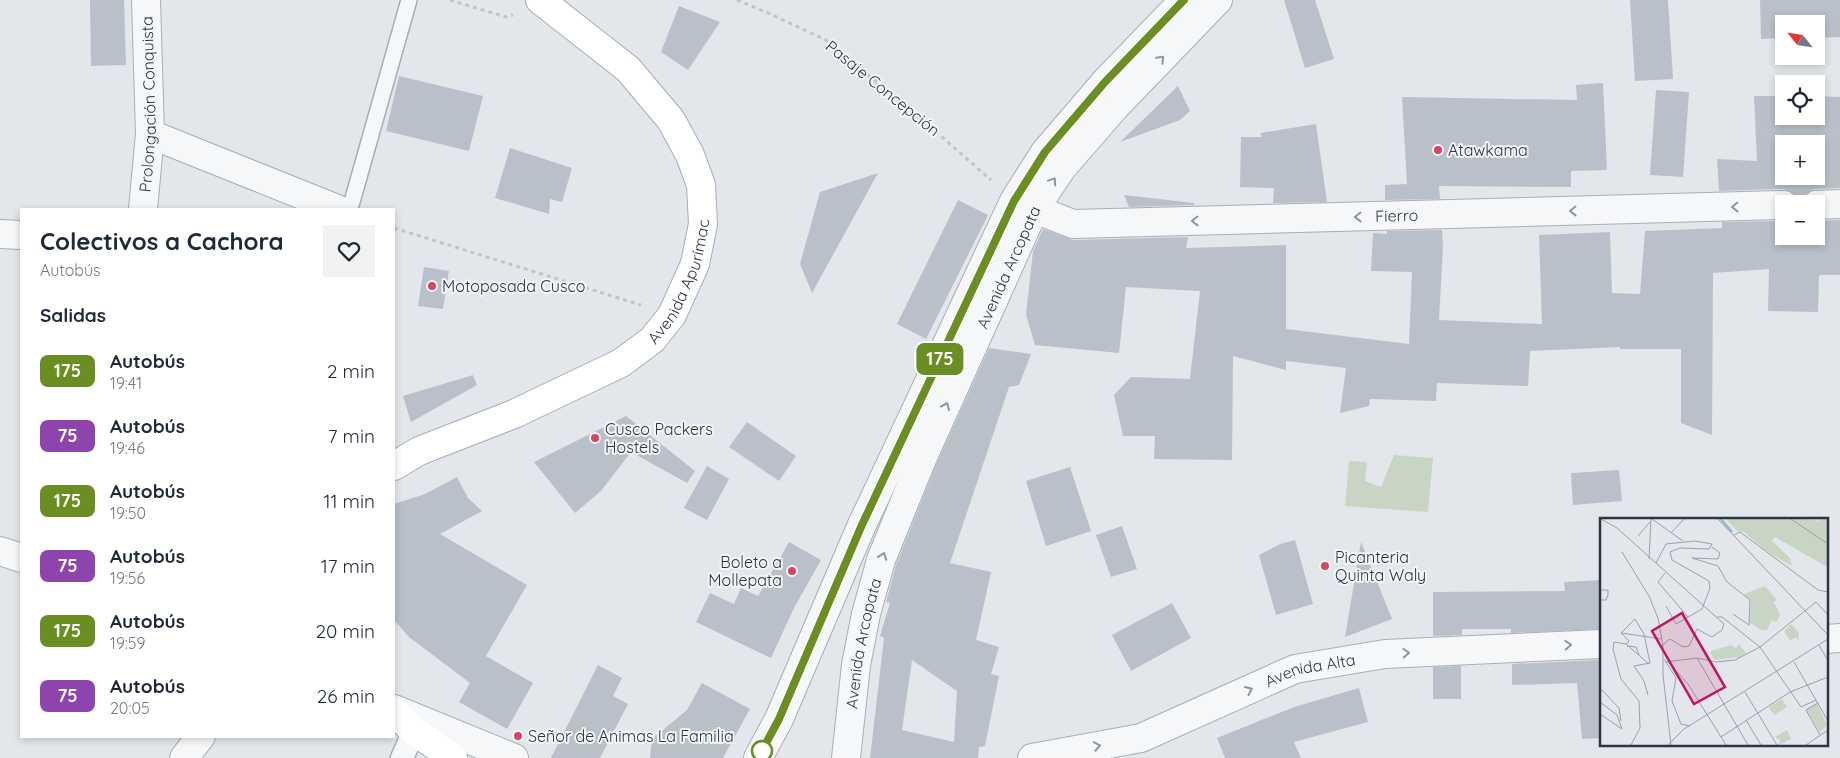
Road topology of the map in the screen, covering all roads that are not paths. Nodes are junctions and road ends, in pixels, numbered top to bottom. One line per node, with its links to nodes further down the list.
1 (146, 0): 6 (street, Prolongación Conquista)
2 (409, 0): 13 (lane)
3 (1184, 0): 9 (street, Avenida Arcopata)
4 (1218, 0): 9 (street, Avenida Arcopata, one-way to 4)
5 (543, 2): 16 (main road, Avenida Apurímac)
6 (150, 134): 11 (street, Prolongación Conquista); 12 (street)
7 (1825, 204): 8 (street)
8 (1840, 204)
9 (1024, 205): 10 (street, Fierro, one-way to 9); 29 (street, Avenida Arcopata); 30 (street, Avenida Arcopata, one-way to 9)
10 (1775, 205)
11 (143, 208)
12 (335, 208)
13 (350, 208)
14 (0, 234): 15 (street)
15 (20, 235)
16 (395, 465)
17 (0, 551): 18 (street)
18 (20, 558)
19 (1600, 644): 24 (street, Avenida Alta, one-way to 19)
20 (395, 710): 28 (street)
21 (395, 711): 22 (main road)
22 (414, 732): 26 (street); 27 (main road)
23 (199, 738): 25 (street)
24 (1143, 748): 31 (street, Avenida Alta, one-way to 24)
25 (184, 758)
26 (402, 758)
27 (453, 758)
28 (514, 758)
29 (758, 758)
30 (846, 758)
31 (1032, 758)

